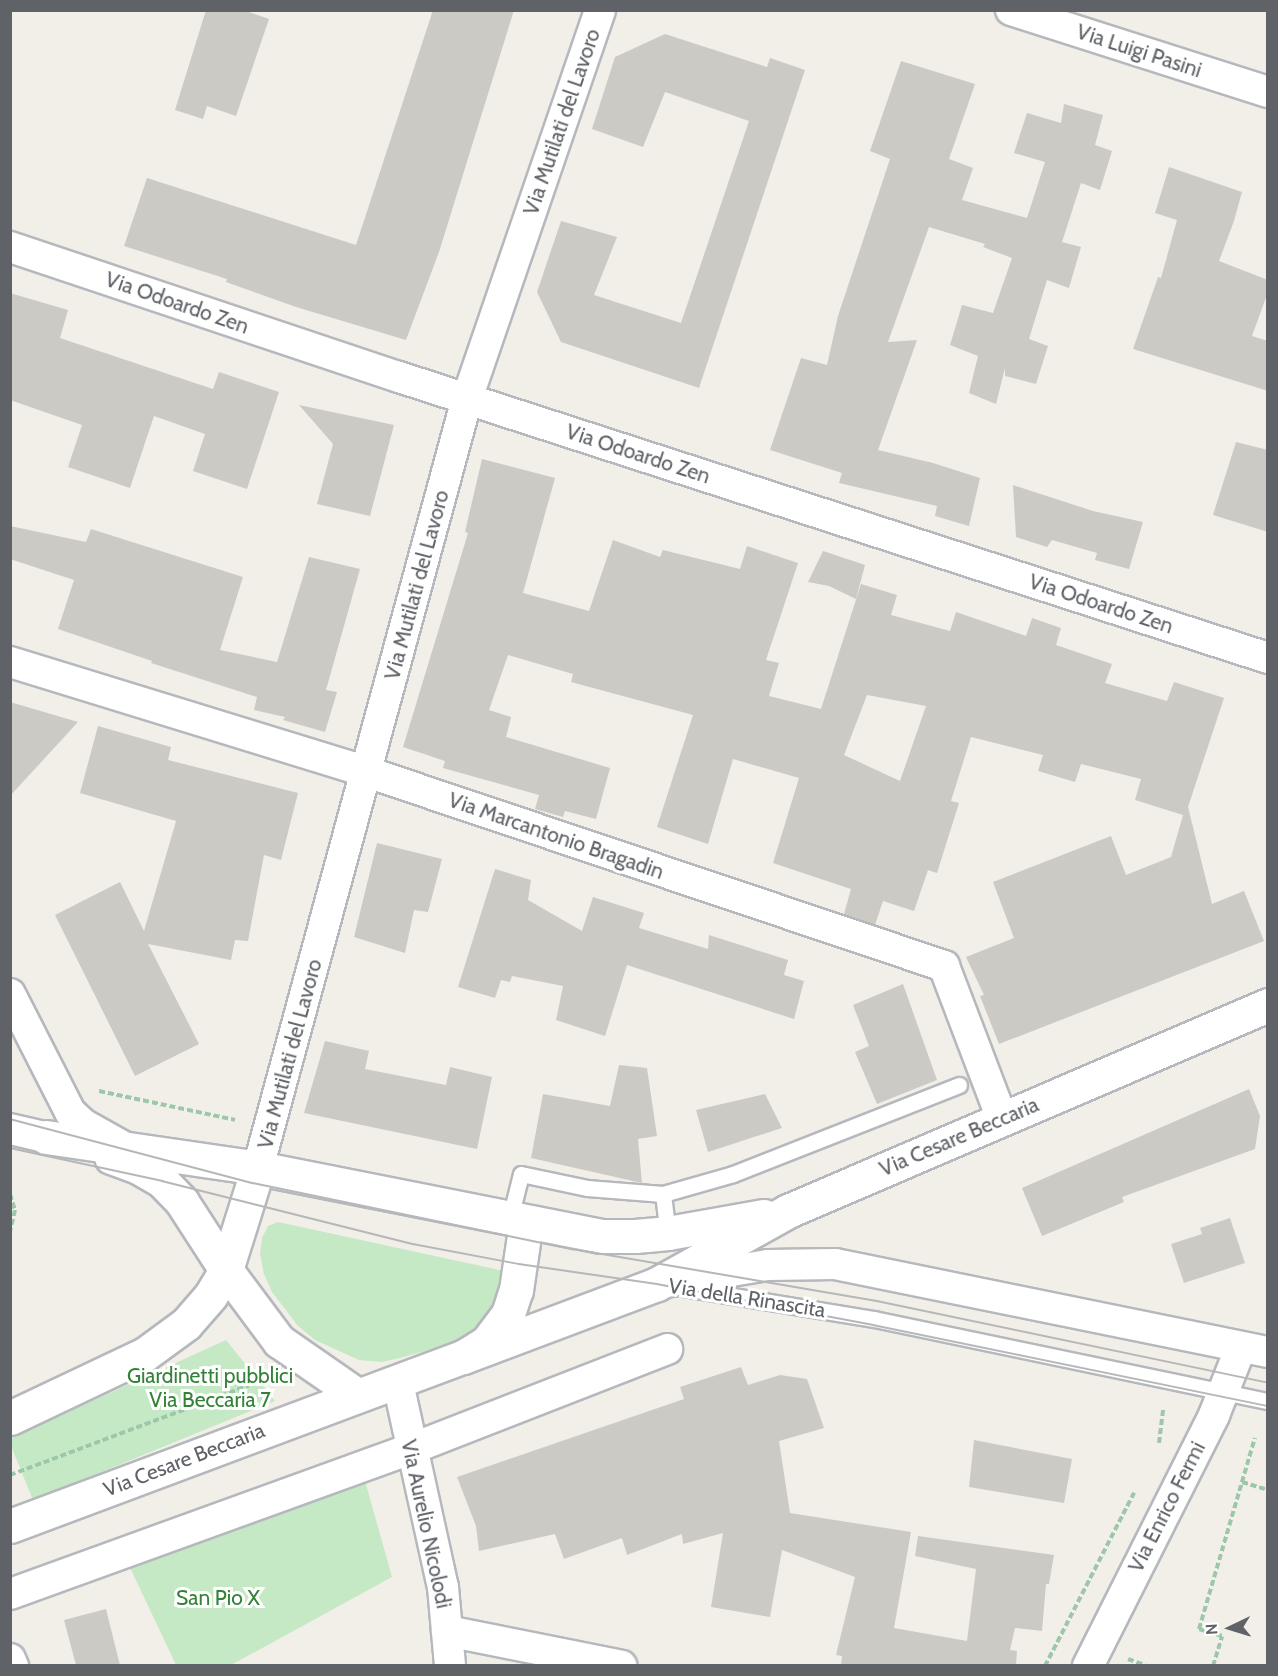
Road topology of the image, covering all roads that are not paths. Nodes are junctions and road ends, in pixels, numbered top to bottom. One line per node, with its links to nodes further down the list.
1 (600, 10): 5 (street, Via Mutilati del Lavoro)
2 (1011, 10): 3 (street, Via Luigi Pasini)
3 (1268, 92)
4 (10, 247): 5 (street, Via Odoardo Zen)
5 (467, 399): 6 (street, Via Odoardo Zen); 8 (street, Via Mutilati del Lavoro)
6 (1268, 658)
7 (10, 662): 8 (street, Via Marcantonio Bragadin)
8 (367, 772): 12 (street, Via Marcantonio Bragadin); 16 (street, Via Mutilati del Lavoro)
9 (10, 994): 15 (street)
10 (1268, 1005): 12 (street, Via Cesare Beccaria)
11 (959, 1085): 17 (lane)
12 (1002, 1119): 18 (street, Via Cesare Beccaria)
13 (10, 1129): 14 (street)
14 (46, 1137): 15 (street); 21 (street)
15 (123, 1146): 16 (street)
16 (258, 1168): 19 (street); 21 (street)
17 (663, 1194): 19 (lane); 20 (lane)
18 (788, 1211): 20 (street); 22 (street, Via Cesare Beccaria)
19 (518, 1220): 20 (street); 25 (street, Via Cesare Beccaria)
20 (668, 1233)
21 (226, 1270): 28 (street); 30 (street)
22 (657, 1284): 24 (street, Via della Rinascita); 25 (street, Via Cesare Beccaria); 27 (lane, Via della Rinascita)
23 (667, 1348): 31 (street)
24 (1254, 1349): 27 (street, Via Enrico Fermi)
25 (463, 1357): 26 (street, Via Cesare Beccaria)
26 (398, 1383): 28 (street, Via Cesare Beccaria); 31 (street, Via Aurelio Nicolodi)
27 (1224, 1392): 29 (lane, Via della Rinascita); 39 (street, Via Enrico Fermi)
28 (357, 1395): 32 (street, Via Cesare Beccaria)
29 (1268, 1401)
30 (10, 1418)
31 (411, 1449): 33 (street); 34 (street, Via Aurelio Nicolodi)
32 (10, 1526)
33 (10, 1594)
34 (447, 1631): 37 (street, Via Aurelio Nicolodi); 38 (street)
35 (10, 1659): 36 (street)
36 (13, 1665)
37 (450, 1665)
38 (622, 1665)
39 (1088, 1665)

